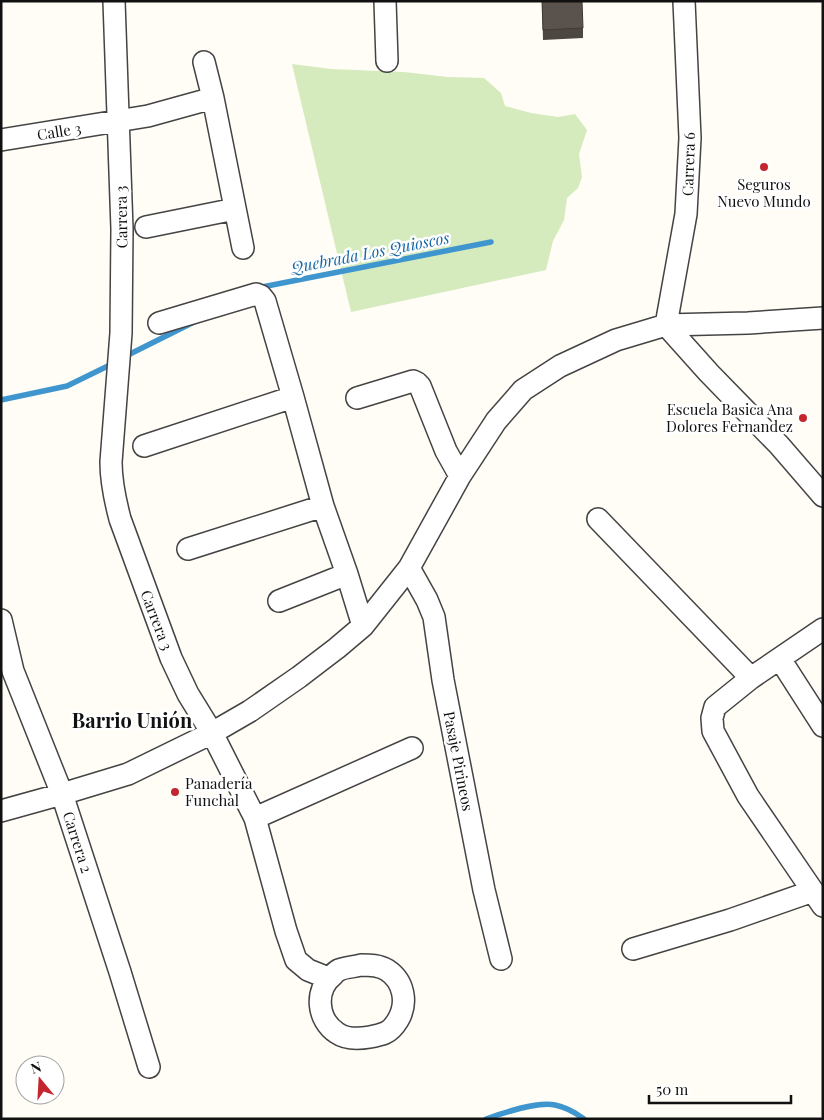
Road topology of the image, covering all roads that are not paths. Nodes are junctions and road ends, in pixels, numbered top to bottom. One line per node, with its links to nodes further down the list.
1 (114, 1): 7 (street, Carrera 3)
2 (385, 1): 4 (street)
3 (684, 1): 14 (street, Carrera 6)
4 (387, 61)
5 (204, 62): 6 (street)
6 (213, 98): 7 (street, Calle 3); 9 (street)
7 (118, 121): 8 (street, Calle 3); 32 (street, Carrera 3)
8 (1, 140)
9 (235, 209): 10 (street); 11 (street)
10 (146, 227)
11 (244, 248)
12 (823, 318): 14 (street)
13 (159, 323): 15 (street)
14 (666, 325): 18 (street); 19 (street)
15 (294, 397): 17 (street); 20 (street)
16 (357, 398): 18 (street)
17 (144, 446)
18 (460, 476): 23 (street)
19 (823, 496)
20 (323, 506): 22 (street); 24 (street)
21 (598, 519): 30 (street)
22 (188, 549)
23 (409, 568): 27 (street); 39 (street, Pasaje Pirineos)
24 (347, 574): 25 (street); 27 (street)
25 (279, 601)
26 (1, 620): 34 (street, Carrera 2)
27 (363, 626): 32 (street)
28 (823, 629): 29 (street)
29 (780, 659): 30 (street); 31 (street)
30 (751, 678): 37 (street)
31 (823, 726)
32 (212, 733): 34 (street); 36 (street, Carrera 3)
33 (412, 748): 36 (street)
34 (62, 794): 35 (street); 41 (street, Carrera 2)
35 (1, 811)
36 (255, 818): 40 (street, Carrera 3)
37 (818, 899): 38 (street)
38 (633, 949)
39 (501, 959)
40 (328, 978)
41 (149, 1067)

